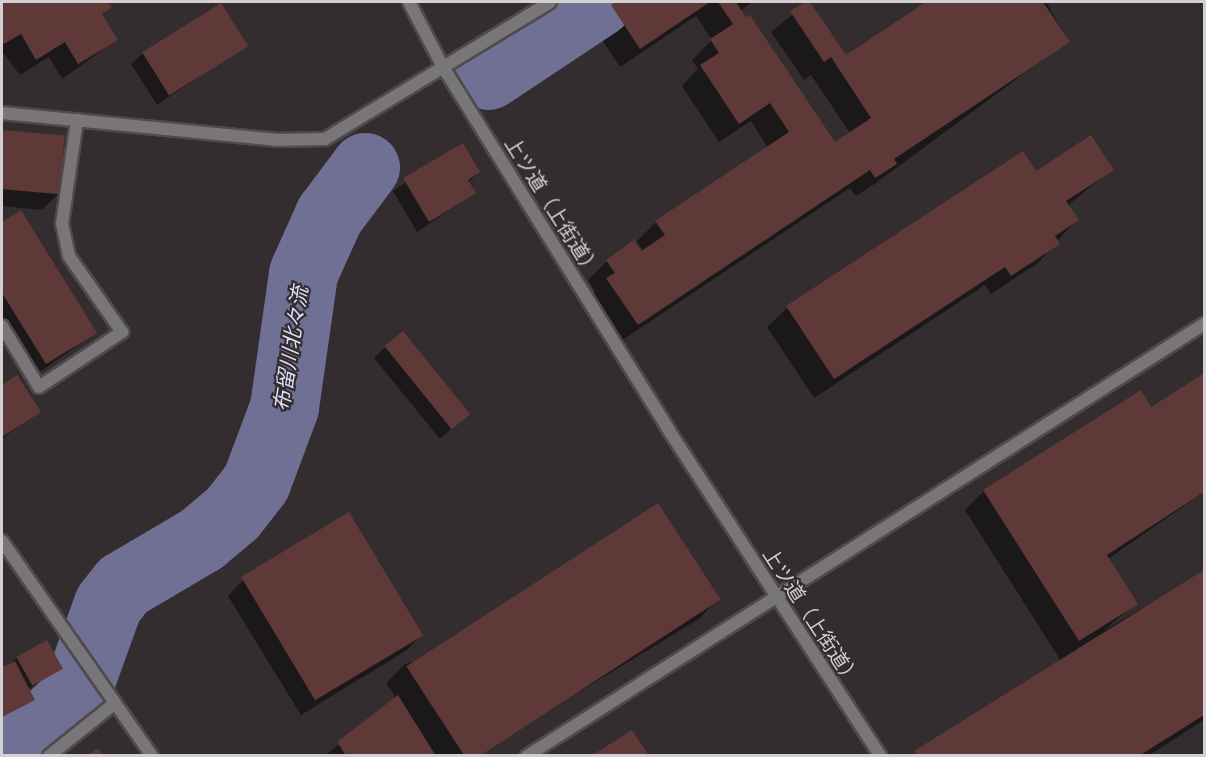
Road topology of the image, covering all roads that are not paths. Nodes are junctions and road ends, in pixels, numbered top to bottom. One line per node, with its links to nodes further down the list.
1 (409, 2): 3 (street, 上ツ道（上街道）)
2 (550, 2): 3 (street)
3 (443, 67): 5 (street); 9 (street, 上ツ道（上街道）)
4 (2, 113): 5 (street)
5 (77, 120): 7 (street)
6 (1204, 324): 9 (street)
7 (2, 326)
8 (2, 541): 10 (street)
9 (776, 601): 13 (street); 14 (street, 上ツ道（上街道）)
10 (115, 702): 11 (street); 12 (street)
11 (49, 756)
12 (152, 756)
13 (527, 756)
14 (880, 756)

